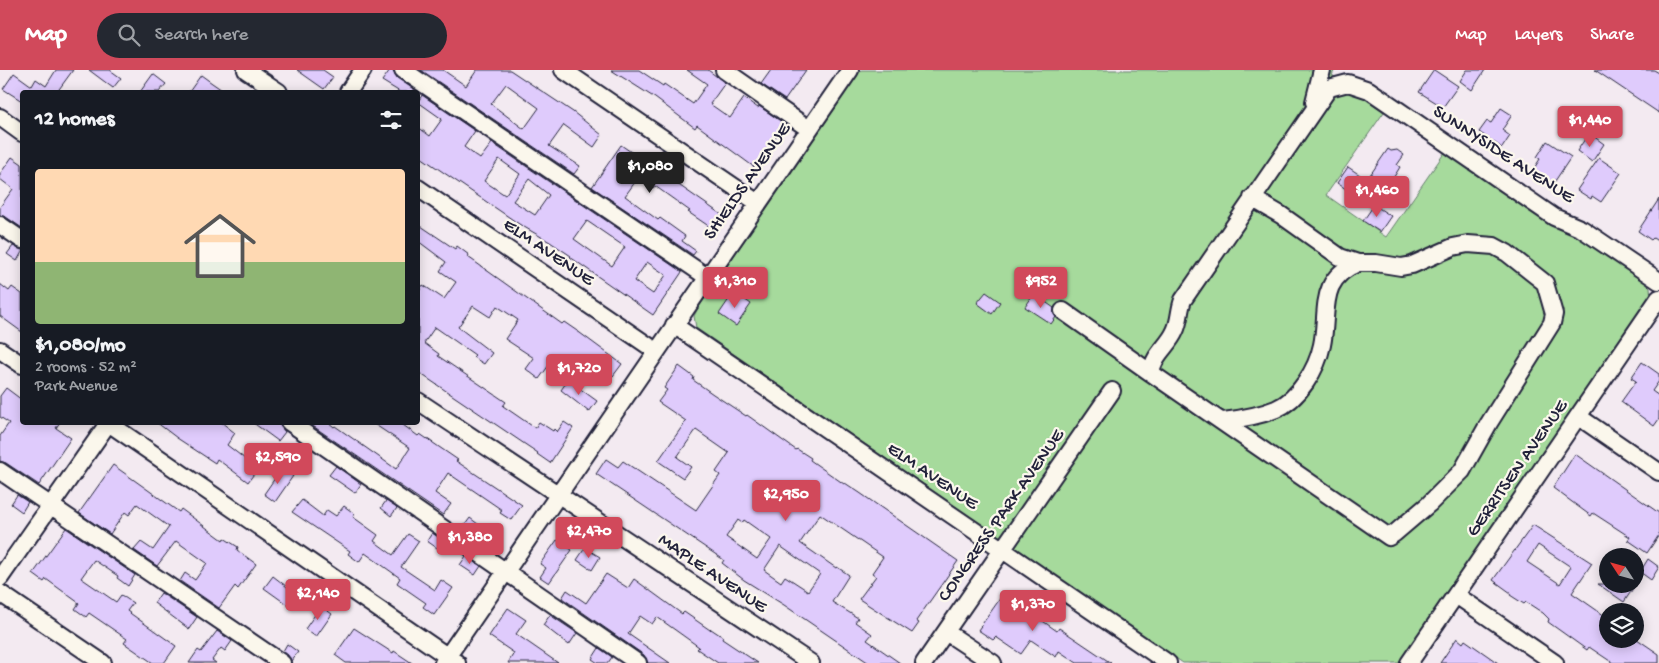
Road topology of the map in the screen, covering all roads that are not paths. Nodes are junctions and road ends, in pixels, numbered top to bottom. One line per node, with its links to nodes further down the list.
1 (246, 70): 8 (street)
2 (364, 70): 9 (street)
3 (404, 70): 20 (street)
4 (563, 70): 16 (street)
5 (724, 70): 12 (street)
6 (850, 70): 12 (street, SHIELDS AVENUE)
7 (1322, 70): 10 (street)
8 (275, 90)
9 (349, 90)
10 (1311, 112): 15 (street); 21 (street, SUNNYSIDE AVENUE)
11 (0, 117): 13 (street)
12 (809, 129): 16 (street, SHIELDS AVENUE)
13 (20, 132)
14 (420, 189): 26 (street, ELM AVENUE)
15 (1252, 198): 19 (street); 28 (street)
16 (758, 203): 20 (street, SHIELDS AVENUE)
17 (0, 225): 18 (street)
18 (20, 239)
19 (1358, 263): 32 (street); 32 (street)
20 (707, 277): 24 (street, SHIELDS AVENUE)
21 (1659, 281)
22 (1659, 298): 31 (street, GERRITSEN AVENUE)
23 (1063, 311): 28 (street)
24 (674, 325): 26 (street, SHIELDS AVENUE); 40 (street, ELM AVENUE)
25 (0, 350): 27 (street)
26 (656, 350): 38 (street, SHIELDS AVENUE)
27 (20, 364)
28 (1151, 373): 32 (street)
29 (1112, 391): 40 (street, CONGRESS PARK AVENUE)
30 (420, 402): 38 (street, MAPLE AVENUE)
31 (1579, 417): 37 (street); 44 (street, GERRITSEN AVENUE)
32 (1223, 422)
33 (107, 425): 39 (street)
34 (111, 425): 46 (street)
35 (294, 425): 41 (street)
36 (0, 471): 39 (street)
37 (1659, 472)
38 (557, 495): 41 (street, SHIELDS AVENUE); 50 (street, MAPLE AVENUE)
39 (51, 506): 42 (street); 48 (street)
40 (1002, 549): 45 (street, CONGRESS PARK AVENUE); 53 (street, ELM AVENUE)
41 (506, 572): 46 (street, SHIELDS AVENUE); 49 (street)
42 (0, 578)
43 (0, 593): 47 (street)
44 (1456, 595): 54 (street, GERRITSEN AVENUE); 55 (street)
45 (946, 632): 51 (street, CONGRESS PARK AVENUE); 52 (street)
46 (449, 661)
47 (103, 663)
48 (282, 663)
49 (638, 663)
50 (811, 663)
51 (924, 663)
52 (993, 663)
53 (1168, 663)
54 (1409, 663)
55 (1555, 663)

